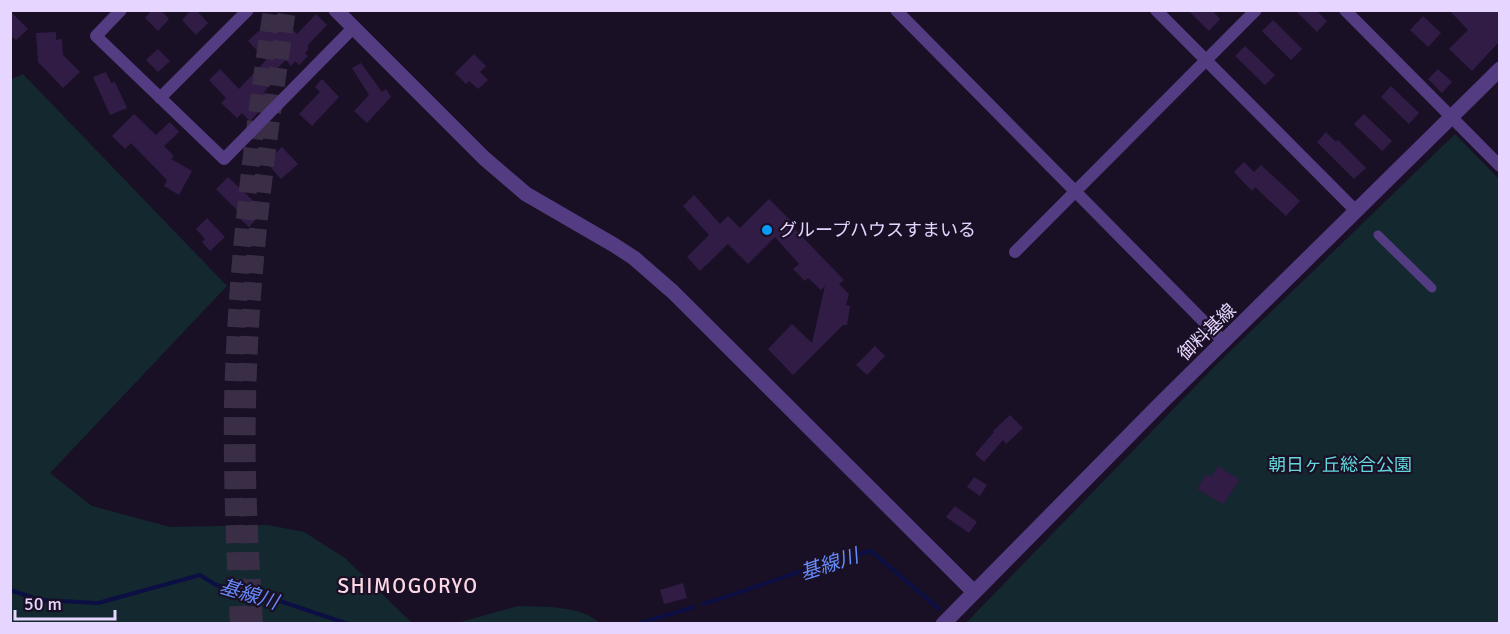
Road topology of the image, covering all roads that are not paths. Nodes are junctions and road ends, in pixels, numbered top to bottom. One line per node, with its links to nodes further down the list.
1 (121, 10): 11 (street)
2 (248, 10): 11 (street)
3 (336, 10): 8 (street)
4 (896, 10): 14 (street)
5 (1156, 10): 9 (street)
6 (1256, 10): 9 (street)
7 (1345, 10): 12 (street)
8 (353, 28): 11 (street); 20 (street)
9 (1206, 61): 14 (street); 15 (street)
10 (1500, 69): 12 (street, 御料基線)
11 (160, 98)
12 (1451, 117): 13 (street); 15 (street, 御料基線)
13 (1500, 166)
14 (1075, 192): 17 (street); 19 (street)
15 (1356, 211): 19 (street, 御料基線)
16 (1378, 235): 18 (street)
17 (1015, 252)
18 (1432, 288)
19 (1224, 342): 20 (street, 御料基線)
20 (974, 592): 21 (street, 御料基線)
21 (943, 624)

